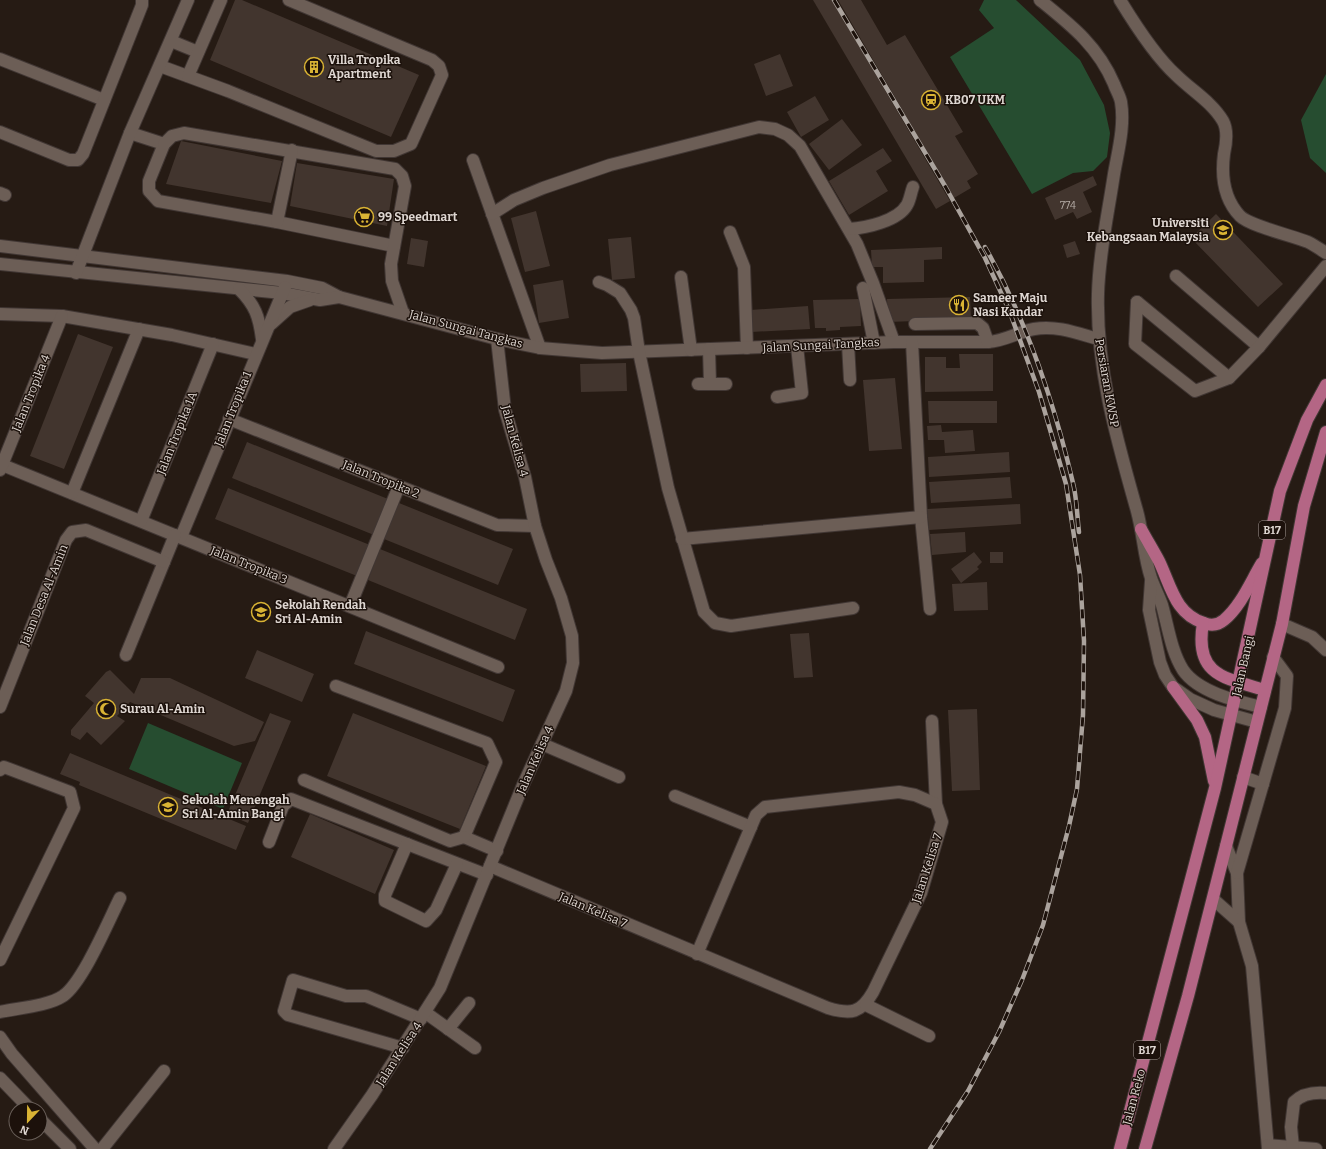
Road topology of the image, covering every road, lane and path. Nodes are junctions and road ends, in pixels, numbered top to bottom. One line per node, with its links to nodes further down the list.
1 (142, 0): 12 (street)
2 (188, 0): 7 (street)
3 (221, 0): 8 (street)
4 (289, 0): 11 (street)
5 (1040, 0): 46 (street, Persiaran KWSP)
6 (1120, 0): 25 (street)
7 (171, 41): 8 (street); 10 (street)
8 (198, 52): 11 (street)
9 (0, 59): 12 (street)
10 (160, 66): 11 (street); 14 (street)
11 (188, 76)
12 (104, 100): 13 (street)
13 (0, 132)
14 (130, 133): 15 (street); 26 (street)
15 (164, 144): 16 (street); 20 (street)
16 (292, 150): 20 (street); 24 (street)
17 (473, 160): 19 (street)
18 (913, 187): 21 (street)
19 (492, 214): 21 (street); 55 (street)
20 (277, 222): 24 (street)
21 (849, 229): 48 (street)
22 (730, 232): 57 (street)
23 (0, 246): 26 (street)
24 (394, 246): 39 (street)
25 (1326, 253)
26 (83, 255): 29 (street); 32 (street)
27 (0, 264): 29 (street)
28 (1326, 266): 56 (street)
29 (76, 273): 35 (street)
30 (1176, 276): 56 (street)
31 (681, 277): 59 (street)
32 (287, 281): 36 (street, Jalan Tropika 1); 37 (street)
33 (599, 282): 60 (street)
34 (863, 288): 51 (street)
35 (239, 289): 36 (street); 47 (street)
36 (282, 293): 38 (street); 43 (street, Jalan Tropika 1)
37 (339, 297): 38 (street); 39 (street, Jalan Sungai Tangkas)
38 (312, 299): 43 (street)
39 (403, 313): 45 (street, Jalan Sungai Tangkas)
40 (0, 314): 41 (street)
41 (62, 316): 44 (street); 69 (street, Jalan Tropika 4)
42 (915, 324): 50 (street)
43 (268, 327): 47 (street, Jalan Tropika 1)
44 (139, 329): 52 (street); 71 (street)
45 (497, 339): 55 (street, Jalan Sungai Tangkas); 74 (street, Jalan Kelisa 4)
46 (1098, 339): 50 (street, Jalan Sungai Tangkas); 75 (street, Persiaran KWSP)
47 (262, 340): 61 (street, Jalan Tropika 1)
48 (894, 342): 49 (street, Jalan Sungai Tangkas); 51 (street, Jalan Sungai Tangkas)
49 (912, 342): 50 (street, Jalan Sungai Tangkas); 72 (street)
50 (988, 342)
51 (874, 343): 53 (street, Jalan Sungai Tangkas)
52 (213, 344): 61 (street); 73 (street, Jalan Tropika 1A)
53 (848, 344): 54 (street, Jalan Sungai Tangkas); 63 (street)
54 (797, 346): 57 (street, Jalan Sungai Tangkas); 66 (street)
55 (534, 347): 60 (street, Jalan Sungai Tangkas)
56 (1259, 347): 62 (street)
57 (747, 348): 58 (street, Jalan Sungai Tangkas)
58 (708, 349): 59 (street, Jalan Sungai Tangkas); 64 (street)
59 (691, 350): 60 (street, Jalan Sungai Tangkas)
60 (639, 352): 77 (street)
61 (256, 354): 67 (street, Jalan Tropika 1)
62 (1229, 378): 62 (street)
63 (850, 380)
64 (726, 384)
65 (1326, 385): 78 (main road, Jalan Bangi / B17)
66 (777, 397)
67 (229, 419): 70 (street, Jalan Tropika 2); 76 (street, Jalan Tropika 1)
68 (1326, 432): 85 (main road, B17)
69 (1, 466): 71 (street, Jalan Tropika 3)
70 (399, 486): 74 (street, Jalan Tropika 2); 81 (street)
71 (72, 493): 73 (street, Jalan Tropika 3)
72 (921, 517): 77 (street); 83 (street)
73 (141, 521): 76 (street, Jalan Tropika 3)
74 (535, 526): 100 (street, Jalan Kelisa 4)
75 (1141, 529): 80 (street, Persiaran KWSP); 84 (main road)
76 (178, 536): 79 (street, Jalan Tropika 1); 81 (street, Jalan Tropika 3)
77 (682, 539): 82 (street)
78 (1267, 555): 84 (main road); 90 (main road, Jalan Bangi / B17)
79 (164, 562): 87 (street, Jalan Tropika 1); 95 (street, Jalan Desa Al-Amin)
80 (1151, 578): 92 (street, Persiaran KWSP); 94 (street, Persiaran KWSP)
81 (350, 606): 89 (street, Jalan Tropika 3)
82 (853, 608)
83 (930, 609)
84 (1203, 623): 90 (main road)
85 (1282, 624): 86 (street); 88 (main road, B17)
86 (1326, 650)
87 (126, 655)
88 (1273, 657): 93 (main road, B17); 105 (street)
89 (498, 667)
90 (1239, 683): 93 (main road); 94 (main road, Jalan Bangi / B17)
91 (336, 686): 110 (street)
92 (1173, 687): 97 (street, Persiaran KWSP); 106 (main road)
93 (1265, 690): 96 (main road, B17)
94 (1235, 701): 96 (street, Persiaran KWSP); 97 (main road, Jalan Bangi / B17)
95 (0, 707)
96 (1261, 707): 99 (main road, B17)
97 (1232, 715): 99 (street, Persiaran KWSP); 106 (main road, Jalan Bangi / B17)
98 (932, 721): 108 (street, Jalan Kelisa 7)
99 (1257, 722): 103 (main road, B17)
100 (542, 744): 102 (street); 114 (street, Jalan Kelisa 4)
101 (0, 770): 123 (street)
102 (620, 776)
103 (1243, 777): 105 (street); 113 (main road, B17)
104 (304, 780): 110 (street)
105 (1263, 784): 117 (street)
106 (1215, 788): 121 (main road, Jalan Bangi / B17)
107 (676, 796): 109 (street)
108 (936, 804): 109 (street); 125 (street, Jalan Kelisa 7)
109 (751, 827): 122 (street)
110 (464, 837): 114 (street)
111 (269, 842): 112 (street, Jalan Kelisa 7)
112 (407, 844): 115 (street, Jalan Kelisa 7); 115 (street)
113 (1226, 846): 117 (street); 119 (main road, B17)
114 (497, 851): 116 (street, Jalan Kelisa 4)
115 (457, 864): 116 (street, Jalan Kelisa 7)
116 (489, 871): 122 (street, Jalan Kelisa 7); 127 (street, Jalan Kelisa 4)
117 (1237, 873): 120 (street)
118 (120, 898): 126 (street)
119 (1213, 899): 120 (street); 145 (main road, Jalan Reko / B17)
120 (1239, 922): 138 (street)
121 (1173, 952): 144 (main road, Jalan Reko / B17)
122 (696, 954): 125 (street, Jalan Kelisa 7)
123 (0, 960)
124 (469, 1003): 128 (street)
125 (866, 1005): 129 (street)
126 (0, 1012)
127 (424, 1016): 128 (street); 131 (street, Jalan Kelisa 4); 131 (street)
128 (448, 1029): 132 (street)
129 (929, 1036)
130 (0, 1037): 141 (street)
131 (403, 1048): 143 (street, Jalan Kelisa 4)
132 (475, 1048)
133 (164, 1071): 142 (street)
134 (0, 1078): 136 (street)
135 (1326, 1093): 139 (street)
136 (22, 1101)
137 (48, 1127): 140 (street)
138 (1268, 1147): 139 (street)
139 (1293, 1147): 146 (street)
140 (70, 1149)
141 (95, 1149)
142 (102, 1149)
143 (334, 1149)
144 (1120, 1149)
145 (1145, 1149)
146 (1316, 1149)

